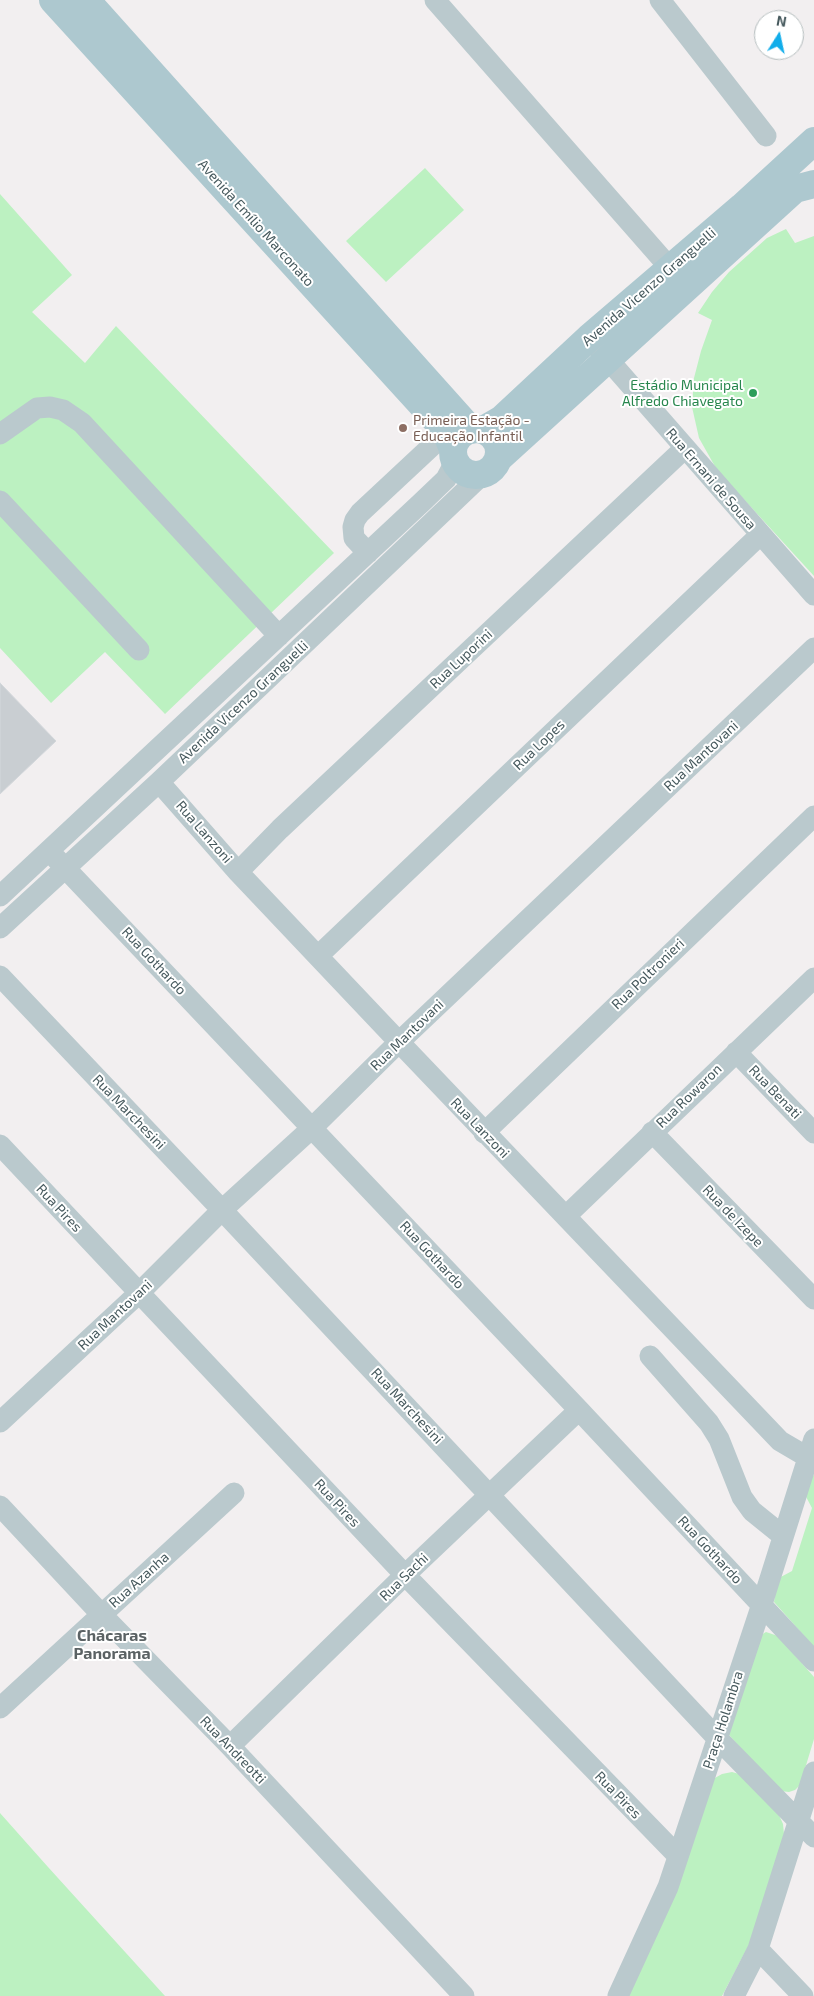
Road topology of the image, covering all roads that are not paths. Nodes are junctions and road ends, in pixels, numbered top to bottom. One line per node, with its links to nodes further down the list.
1 (53, 0): 12 (main road, Avenida Emílio Marconato)
2 (86, 0): 12 (main road, Avenida Emílio Marconato)
3 (435, 0): 8 (street)
4 (660, 0): 5 (street)
5 (766, 136)
6 (814, 141): 8 (main road, Avenida Vicenzo Granguelli)
7 (814, 184): 10 (main road, Avenida Vicenzo Granguelli)
8 (670, 268): 9 (main road, Avenida Vicenzo Granguelli)
9 (589, 338): 10 (street, Rua Ernani de Sousa); 12 (main road, Avenida Vicenzo Granguelli)
10 (608, 360): 13 (street, Rua Ernani de Sousa); 14 (main road, Avenida Vicenzo Granguelli)
11 (0, 434): 19 (street)
12 (461, 440): 14 (main road); 14 (main road); 17 (street, Avenida Vicenzo Granguelli); 17 (street)
13 (685, 448): 16 (street, Rua Ernani de Sousa); 26 (street, Rua Luporini)
14 (491, 466): 22 (street, Avenida Vicenzo Granguelli)
15 (0, 502): 21 (street)
16 (760, 535): 18 (street, Rua Ernani de Sousa); 29 (street, Rua Lopes)
17 (368, 553): 19 (street, Avenida Vicenzo Granguelli)
18 (814, 595)
19 (279, 636): 24 (street, Avenida Vicenzo Granguelli)
20 (814, 648): 32 (street, Rua Mantovani)
21 (140, 650)
22 (159, 782): 25 (street, Avenida Vicenzo Granguelli); 26 (street, Rua Lanzoni)
23 (814, 816): 36 (street, Rua Poltronieri)
24 (49, 851): 25 (street, Rua Gothardo); 27 (street, Avenida Vicenzo Granguelli)
25 (66, 868): 28 (street, Avenida Vicenzo Granguelli); 34 (street, Rua Gothardo)
26 (238, 872): 29 (street, Rua Lanzoni)
27 (0, 896)
28 (0, 928)
29 (318, 956): 32 (street, Rua Lanzoni)
30 (0, 976): 39 (street, Rua Marchesini)
31 (814, 978): 33 (street, Rua Rowaron)
32 (399, 1042): 34 (street, Rua Mantovani); 36 (street, Rua Lanzoni)
33 (736, 1052): 35 (street, Rua Rowaron); 37 (street, Rua Benati)
34 (312, 1128): 39 (street, Rua Mantovani); 44 (street, Rua Gothardo)
35 (652, 1132): 40 (street, Rua Rowaron); 42 (street, Rua de Izepe)
36 (484, 1133): 40 (street, Rua Lanzoni)
37 (814, 1133)
38 (0, 1145): 41 (street, Rua Pires)
39 (222, 1210): 41 (street, Rua Mantovani); 48 (street, Rua Marchesini)
40 (566, 1216): 46 (street, Rua Lanzoni)
41 (139, 1292): 45 (street, Rua Mantovani); 51 (street, Rua Pires)
42 (814, 1300)
43 (650, 1356): 50 (street)
44 (579, 1410): 48 (street, Rua Sachi); 52 (street, Rua Gothardo)
45 (0, 1422)
46 (812, 1452): 50 (street, Praça Holambra)
47 (234, 1493): 53 (street, Rua Azanha)
48 (490, 1495): 51 (street, Rua Sachi); 56 (street, Rua Marchesini)
49 (0, 1506): 53 (street, Rua Andreotti)
50 (783, 1536): 52 (street, Praça Holambra)
51 (406, 1575): 57 (street, Rua Sachi); 61 (street, Rua Pires)
52 (762, 1604): 54 (street, Rua Gothardo); 56 (street, Praça Holambra)
53 (101, 1614): 55 (street, Rua Azanha); 57 (street, Rua Andreotti)
54 (814, 1661)
55 (0, 1708)
56 (718, 1738): 59 (street, Rua Marchesini); 61 (street, Praça Holambra)
57 (230, 1746): 63 (street, Rua Andreotti)
58 (814, 1772): 59 (street)
59 (798, 1820): 60 (street, Rua Marchesini); 62 (street)
60 (814, 1837)
61 (678, 1856): 64 (street, Praça Holambra)
62 (758, 1949): 65 (street); 66 (street)
63 (464, 1996)
64 (618, 1996)
65 (734, 1996)
66 (803, 1996)

